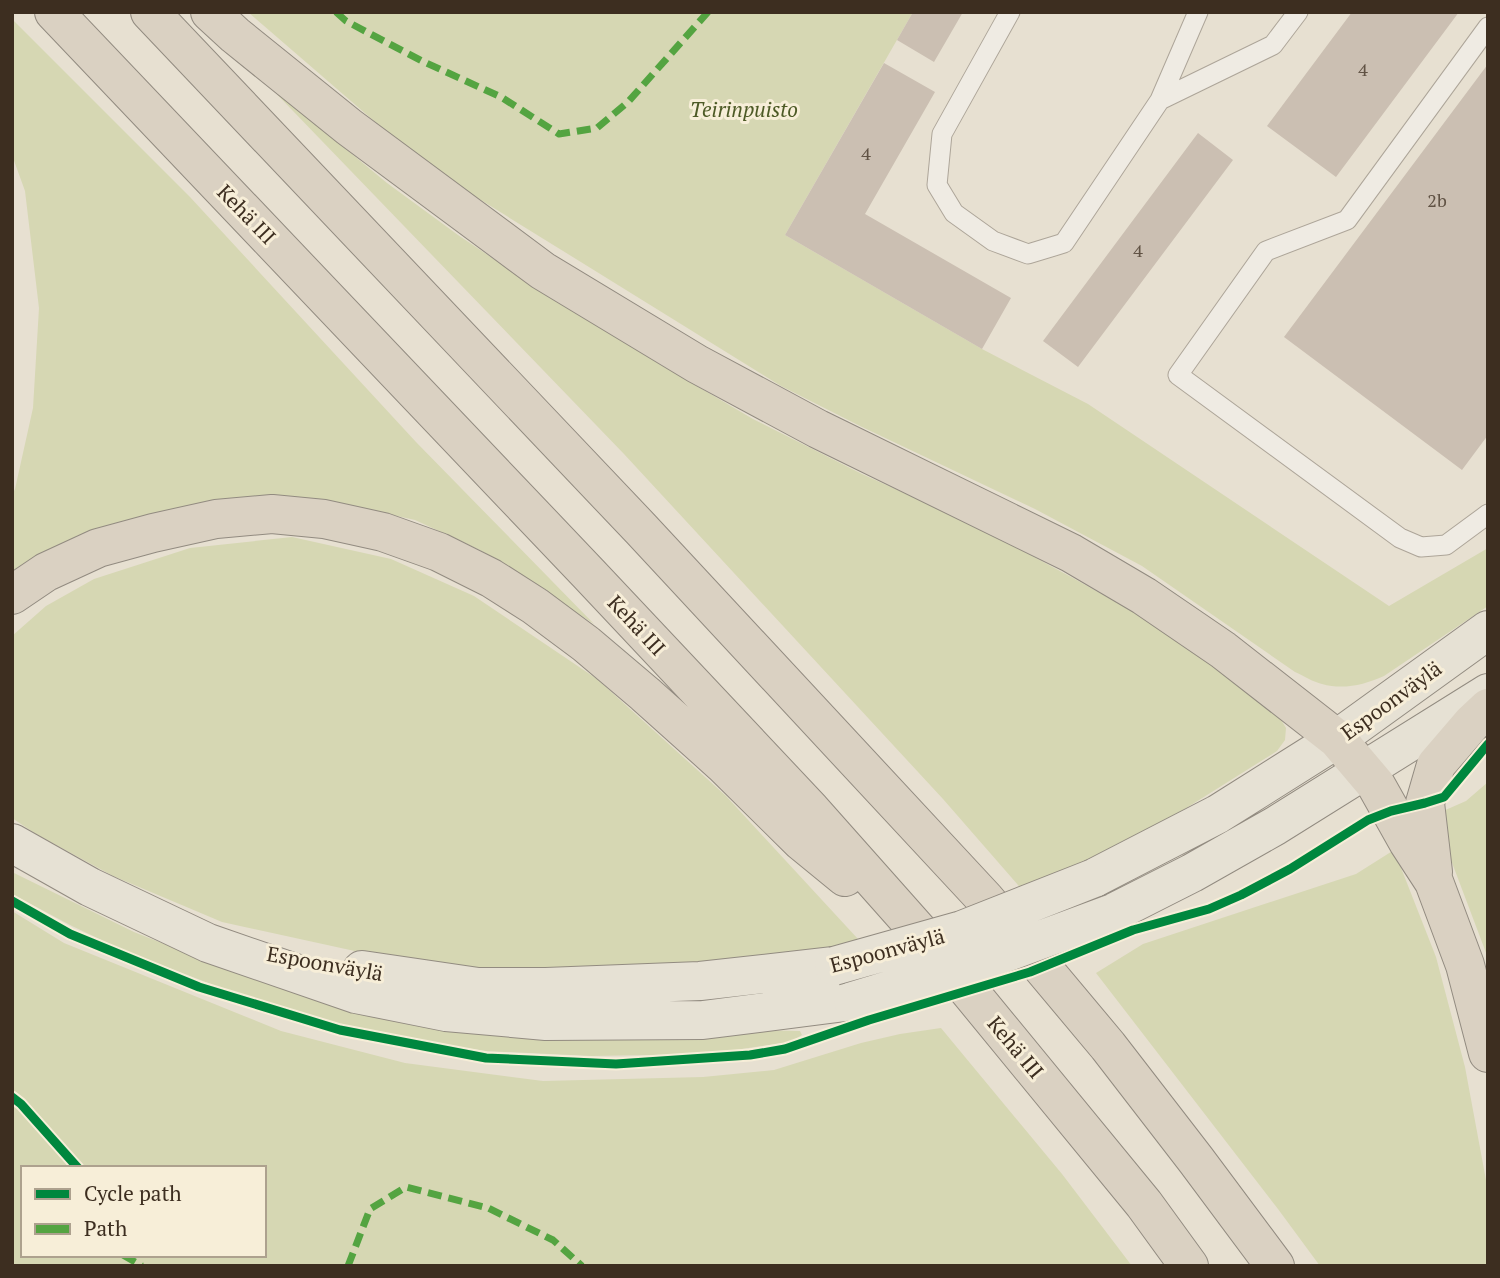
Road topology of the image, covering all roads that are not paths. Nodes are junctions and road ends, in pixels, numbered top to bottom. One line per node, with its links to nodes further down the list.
1 (54, 12): 19 (highway, Kehä III)
2 (150, 12): 22 (highway)
3 (210, 12): 14 (highway)
4 (1010, 12): 8 (lane)
5 (1198, 12): 8 (lane)
6 (1298, 12): 8 (lane)
7 (1488, 27): 9 (lane)
8 (1160, 100)
9 (1488, 514)
10 (12, 596): 19 (highway)
11 (1488, 630): 14 (main road, Espoonväylä)
12 (1488, 693): 15 (main road, Espoonväylä)
13 (1488, 708): 17 (highway)
14 (1337, 739): 15 (highway); 18 (main road, Espoonväylä, bridge)
15 (1364, 771): 17 (highway); 18 (main road, Espoonväylä, bridge)
16 (12, 843): 18 (main road, Espoonväylä)
17 (1434, 881): 20 (highway)
18 (208, 943)
19 (938, 953): 21 (highway, Kehä III)
20 (1488, 1053)
21 (1189, 1266)
22 (1275, 1266)

